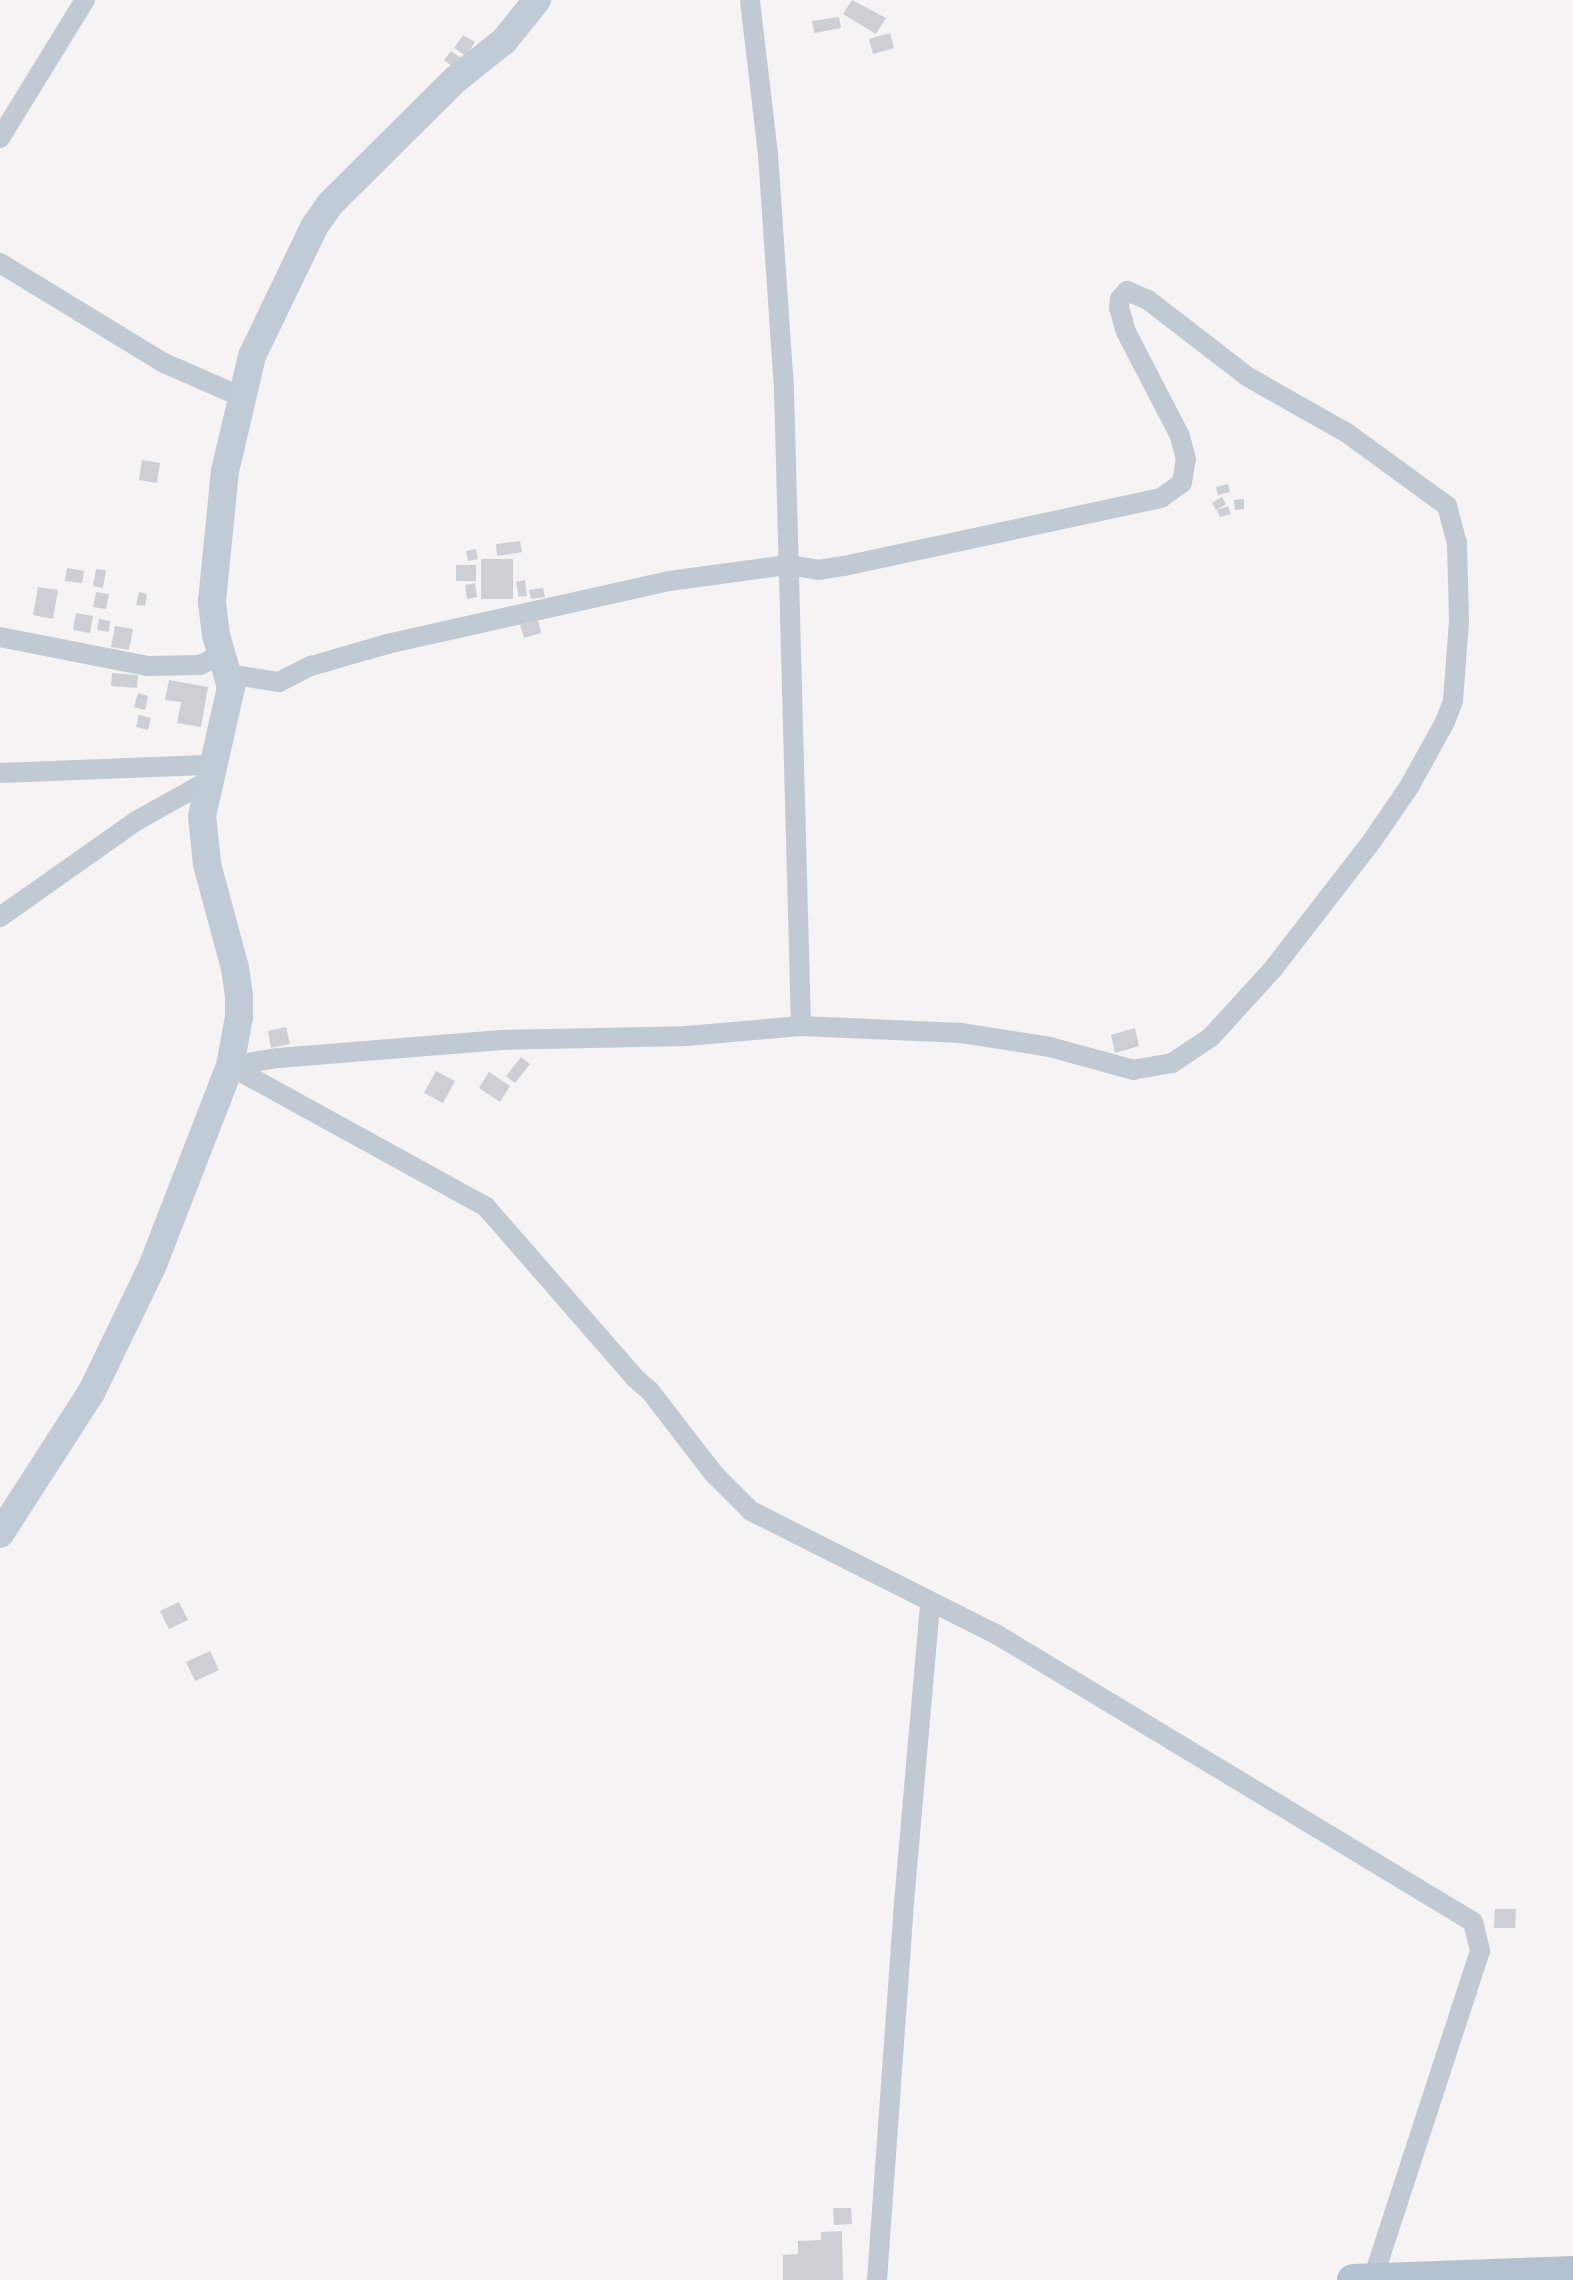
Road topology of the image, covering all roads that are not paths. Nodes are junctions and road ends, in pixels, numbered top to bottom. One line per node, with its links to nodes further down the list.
1 (85, 0): 4 (street)
2 (537, 0): 6 (street)
3 (750, 0): 7 (street)
4 (0, 138)
5 (0, 263): 6 (street)
6 (242, 397): 9 (street)
7 (788, 565): 9 (street); 13 (street); 13 (street)
8 (0, 637): 9 (street)
9 (226, 664): 11 (street)
10 (0, 773): 11 (street)
11 (210, 773): 12 (street); 14 (street)
12 (0, 917)
13 (801, 1026): 14 (street)
14 (230, 1066): 15 (street); 16 (street)
15 (0, 1534)
16 (930, 1603): 18 (street); 19 (street)
17 (1573, 2272): 18 (main road)
18 (1373, 2279): 20 (main road)
19 (877, 2280)
20 (1353, 2280)

